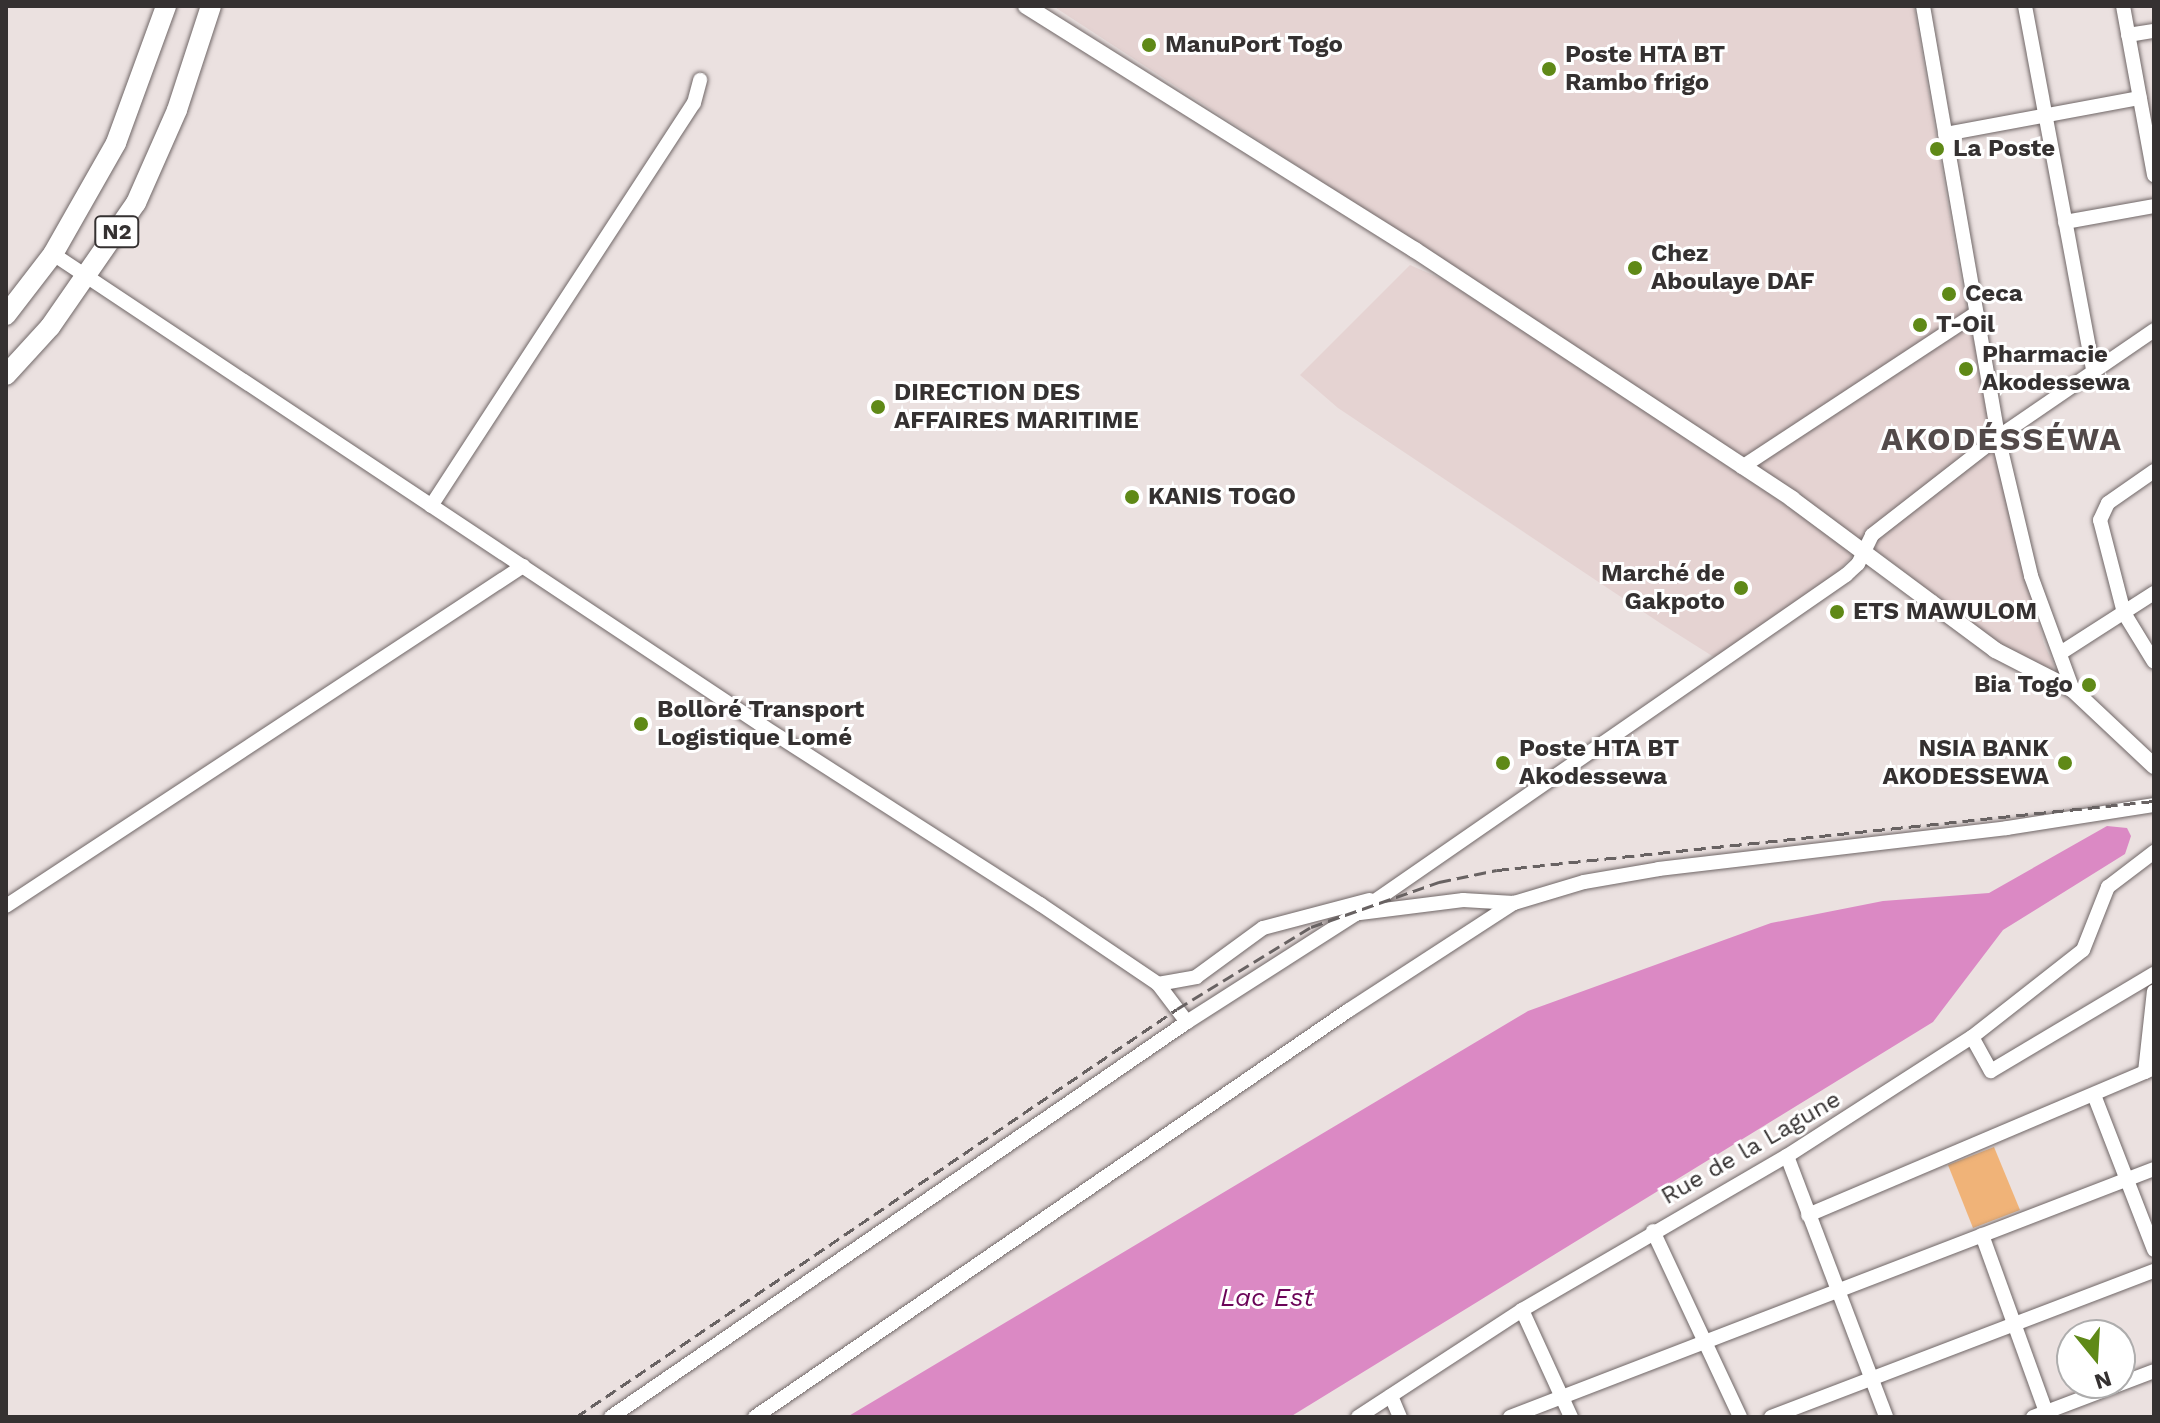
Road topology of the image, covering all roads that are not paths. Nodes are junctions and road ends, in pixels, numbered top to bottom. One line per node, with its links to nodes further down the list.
1 (166, 6): 16 (highway, N2)
2 (211, 6): 17 (highway, N2)
3 (1026, 6): 24 (main road)
4 (1923, 6): 12 (street)
5 (2025, 6): 11 (street)
6 (2123, 6): 8 (street)
7 (2154, 31): 8 (street)
8 (2128, 35): 10 (street)
9 (700, 80): 26 (street)
10 (2140, 98): 11 (street); 13 (street)
11 (2046, 116): 12 (street); 15 (street)
12 (1945, 134): 18 (street)
13 (2154, 175)
14 (2154, 206): 15 (street)
15 (2065, 222): 21 (street)
16 (53, 254): 17 (street); 19 (highway, N2)
17 (87, 277): 22 (highway, N2); 26 (street)
18 (1976, 313): 23 (street); 24 (street)
19 (6, 315)
20 (2154, 330): 21 (street)
21 (2093, 371): 23 (street)
22 (6, 375)
23 (1998, 437): 27 (street); 31 (street)
24 (1742, 467): 27 (main road)
25 (2154, 471): 30 (street)
26 (431, 506): 28 (street)
27 (1864, 551): 33 (main road); 37 (street)
28 (523, 566): 39 (street); 42 (street)
29 (2154, 593): 30 (street)
30 (2124, 613): 31 (street); 32 (street)
31 (2062, 652): 33 (street)
32 (2154, 662)
33 (2073, 690): 34 (main road)
34 (2154, 766)
35 (2154, 805): 38 (street)
36 (2154, 852): 45 (street, Rue de la Lagune)
37 (1377, 897): 40 (street); 42 (street)
38 (1514, 903): 40 (street); 66 (street)
39 (6, 906)
40 (1356, 914): 44 (street)
41 (2154, 974): 45 (street)
42 (1158, 984): 44 (street)
43 (2154, 991): 46 (street)
44 (1187, 1022): 65 (street)
45 (1972, 1037): 48 (street, Rue de la Lagune)
46 (2149, 1070): 47 (street)
47 (2094, 1095): 50 (street); 51 (street)
48 (1787, 1156): 51 (street); 52 (street, Rue de la Lagune)
49 (2154, 1169): 50 (street)
50 (2127, 1179): 53 (street); 54 (street)
51 (1808, 1215): 56 (street)
52 (1653, 1231): 57 (street, Rue de la Lagune); 59 (street)
53 (1982, 1235): 56 (street); 58 (street)
54 (2154, 1250)
55 (2154, 1271): 58 (street)
56 (1838, 1291): 59 (street); 61 (street)
57 (1522, 1310): 62 (street, Rue de la Lagune); 63 (street)
58 (2014, 1326): 61 (street); 64 (street)
59 (1704, 1342): 63 (street); 71 (street)
60 (2154, 1371): 64 (street)
61 (1872, 1380): 72 (street); 73 (street)
62 (1391, 1396): 67 (street, Rue de la Lagune); 68 (street)
63 (1561, 1397): 69 (street); 70 (street)
64 (2042, 1416)
65 (611, 1417)
66 (755, 1417)
67 (1358, 1417)
68 (1400, 1417)
69 (1510, 1417)
70 (1571, 1417)
71 (1740, 1417)
72 (1771, 1417)
73 (1886, 1417)

